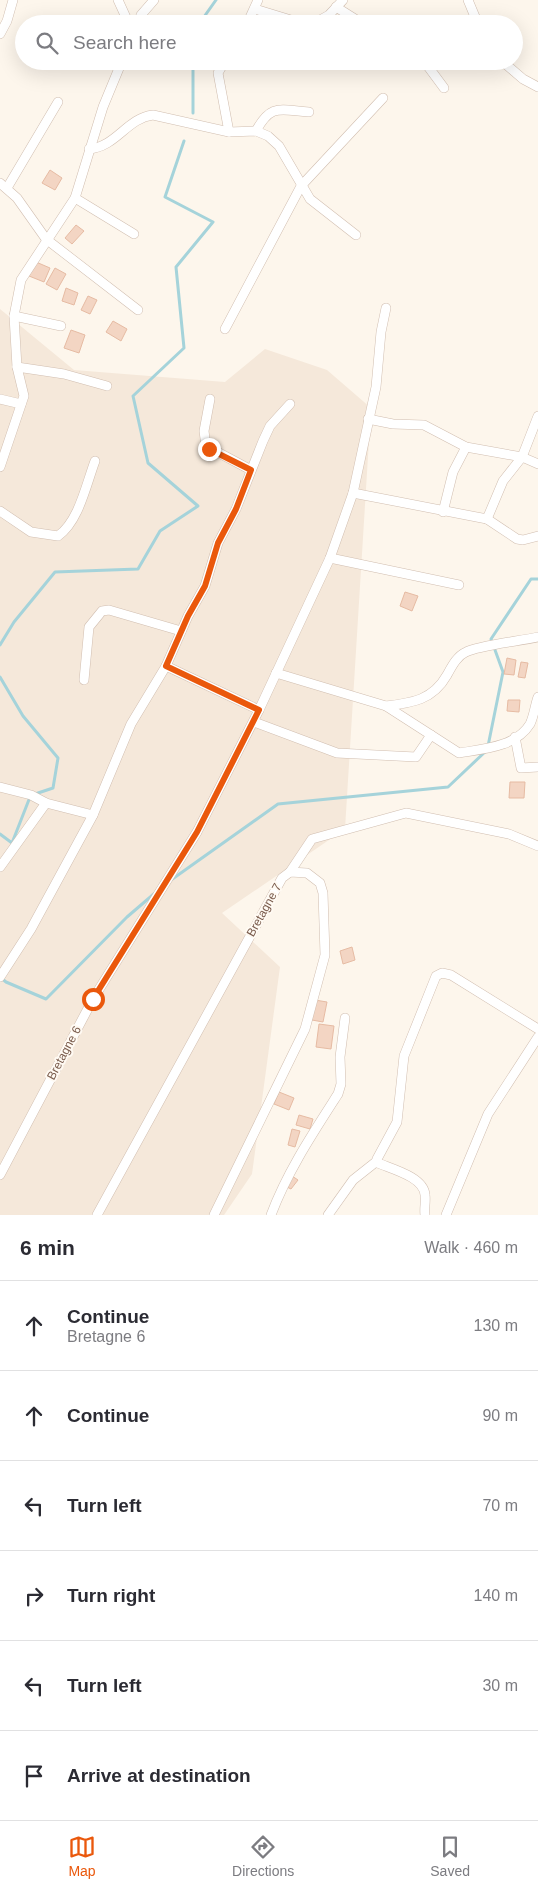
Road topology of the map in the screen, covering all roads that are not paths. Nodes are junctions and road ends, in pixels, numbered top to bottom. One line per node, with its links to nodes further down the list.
1 (13, 0): 16 (street)
2 (118, 0): 9 (street)
3 (154, 0): 10 (street)
4 (258, 0): 8 (street)
5 (344, 0): 7 (street)
6 (468, 0): 15 (street)
7 (336, 7): 13 (street); 14 (street)
8 (255, 9): 11 (street); 12 (street)
9 (125, 15)
10 (141, 15)
11 (252, 15)
12 (275, 15)
13 (327, 15)
14 (349, 15)
15 (474, 15)
16 (0, 34)
17 (119, 70): 28 (street)
18 (220, 70): 27 (street)
19 (431, 70): 22 (street)
20 (512, 70): 21 (street)
21 (538, 87)
22 (444, 88)
23 (383, 98): 30 (street)
24 (58, 102): 29 (street)
25 (309, 112): 26 (street)
26 (256, 131): 27 (street); 30 (street)
27 (229, 132): 28 (street)
28 (90, 149): 31 (street)
29 (3, 185): 34 (street)
30 (302, 186): 33 (street); 39 (street)
31 (75, 198): 32 (street); 34 (street)
32 (134, 234)
33 (356, 235)
34 (46, 239): 36 (street); 37 (street)
35 (386, 308): 47 (street, Bretagne 6)
36 (138, 310)
37 (14, 316): 38 (street); 40 (street)
38 (61, 326)
39 (225, 329)
40 (17, 367): 41 (street); 44 (street)
41 (107, 386)
42 (0, 399): 44 (street)
43 (210, 399): 53 (street)
44 (21, 404): 52 (street)
45 (290, 404): 53 (street)
46 (538, 416): 49 (street)
47 (368, 419): 48 (street); 54 (street, Bretagne 6)
48 (466, 447): 49 (street); 56 (street)
49 (522, 457): 51 (street); 57 (street)
50 (95, 462): 55 (street)
51 (538, 464)
52 (0, 467)
53 (251, 470): 61 (street)
54 (354, 493): 56 (street); 59 (street, Bretagne 6)
55 (0, 511)
56 (443, 512): 57 (street)
57 (487, 519): 58 (street)
58 (538, 536)
59 (330, 558): 60 (street); 64 (street, Bretagne 6)
60 (459, 585)
61 (181, 631): 63 (street); 65 (street)
62 (538, 637): 67 (street)
63 (166, 666): 68 (street); 75 (street)
64 (276, 673): 67 (street); 68 (street, Bretagne 6)
65 (84, 680)
66 (538, 697): 71 (street)
67 (386, 706): 70 (street)
68 (259, 710): 69 (street, Bretagne 6)
69 (254, 722): 70 (street); 84 (street, Bretagne 6)
70 (431, 735): 71 (street)
71 (515, 737): 72 (street)
72 (538, 766)
73 (0, 787): 74 (street)
74 (46, 803): 75 (street); 77 (street)
75 (93, 815): 79 (street)
76 (538, 846): 78 (street)
77 (0, 867)
78 (290, 872): 85 (street, Bretagne 7); 86 (street, Bretagne 7)
79 (0, 977)
80 (344, 1018): 87 (street)
81 (538, 1029): 83 (street)
82 (538, 1036): 90 (street)
83 (377, 1161): 88 (street); 89 (street)
84 (0, 1176)
85 (98, 1215)
86 (214, 1215)
87 (271, 1215)
88 (328, 1215)
89 (425, 1215)
90 (446, 1215)

